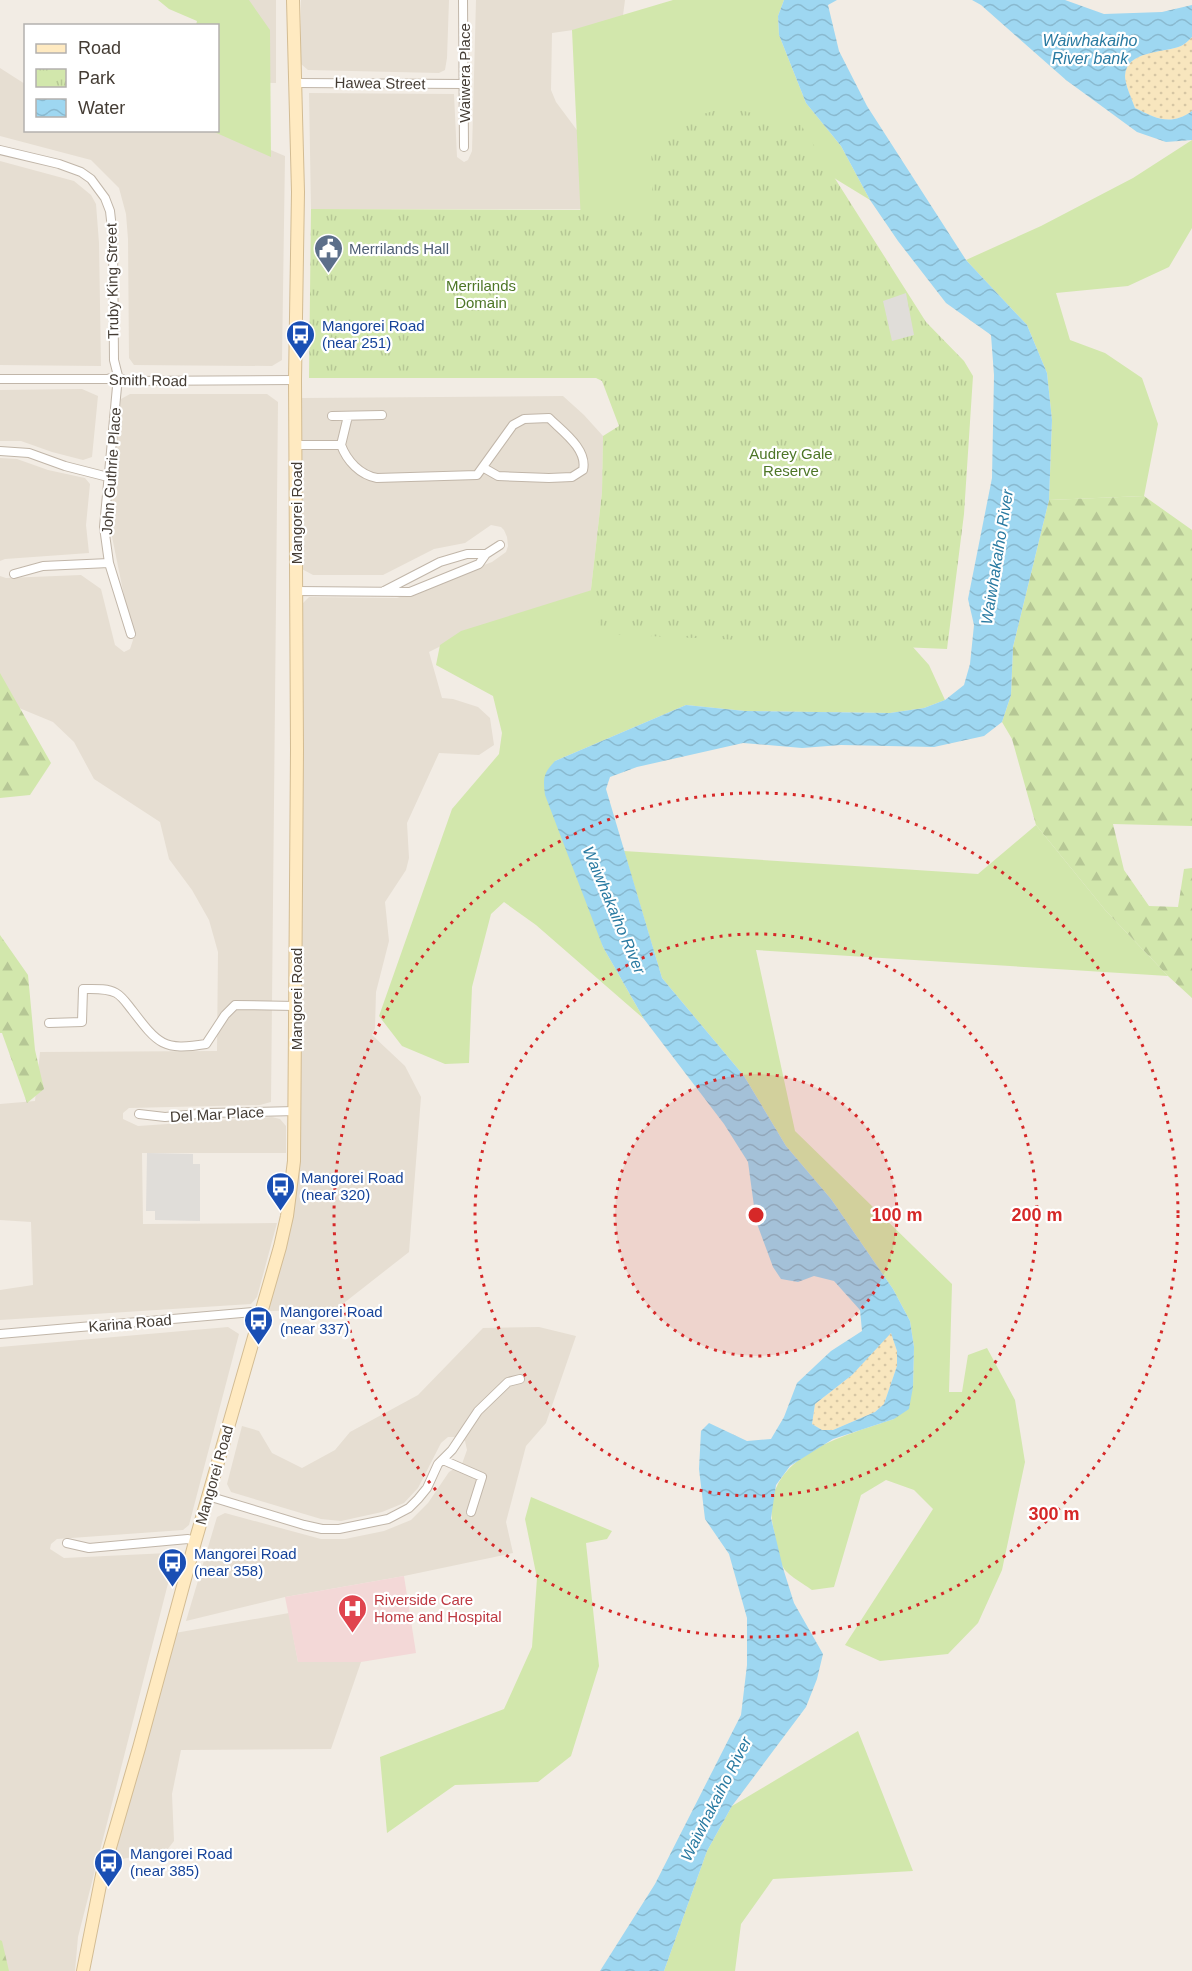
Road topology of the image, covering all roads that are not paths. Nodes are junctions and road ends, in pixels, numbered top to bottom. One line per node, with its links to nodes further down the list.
1 (293, 0): 3 (street, Mangorei Road)
2 (463, 0): 4 (street, Waiwera Place)
3 (296, 83): 4 (street, Hawea Street); 9 (street, Mangorei Road)
4 (464, 84): 5 (street, Waiwera Place)
5 (464, 147)
6 (0, 150): 7 (street, Truby King Street)
7 (118, 376): 8 (street, Smith Road); 9 (street, Smith Road); 17 (street, John Guthrie Place)
8 (0, 379)
9 (295, 380): 13 (street, Mangorei Road)
10 (332, 416): 11 (street)
11 (348, 416): 12 (street); 14 (street)
12 (382, 416)
13 (296, 445): 14 (street); 22 (street, Mangorei Road)
14 (341, 446): 16 (street)
15 (0, 451): 17 (street)
16 (484, 468): 16 (street)
17 (108, 477): 20 (street, John Guthrie Place)
18 (500, 545): 19 (street)
19 (486, 554): 23 (street); 23 (street)
20 (109, 563): 21 (street); 24 (street, John Guthrie Place)
21 (14, 574)
22 (296, 591): 23 (street); 25 (street, Mangorei Road)
23 (384, 591)
24 (131, 634)
25 (296, 1006): 26 (street); 27 (street, Mangorei Road)
26 (49, 1023)
27 (296, 1111): 28 (street, Del Mar Place); 29 (street, Mangorei Road)
28 (139, 1113)
29 (261, 1314): 30 (street, Karina Road); 33 (street, Mangorei Road)
30 (0, 1334)
31 (520, 1379): 32 (street)
32 (443, 1460): 33 (street); 34 (street)
33 (208, 1496): 35 (street, Mangorei Road)
34 (471, 1512)
35 (195, 1542): 36 (street); 37 (street, Mangorei Road)
36 (67, 1543)
37 (84, 1971)

